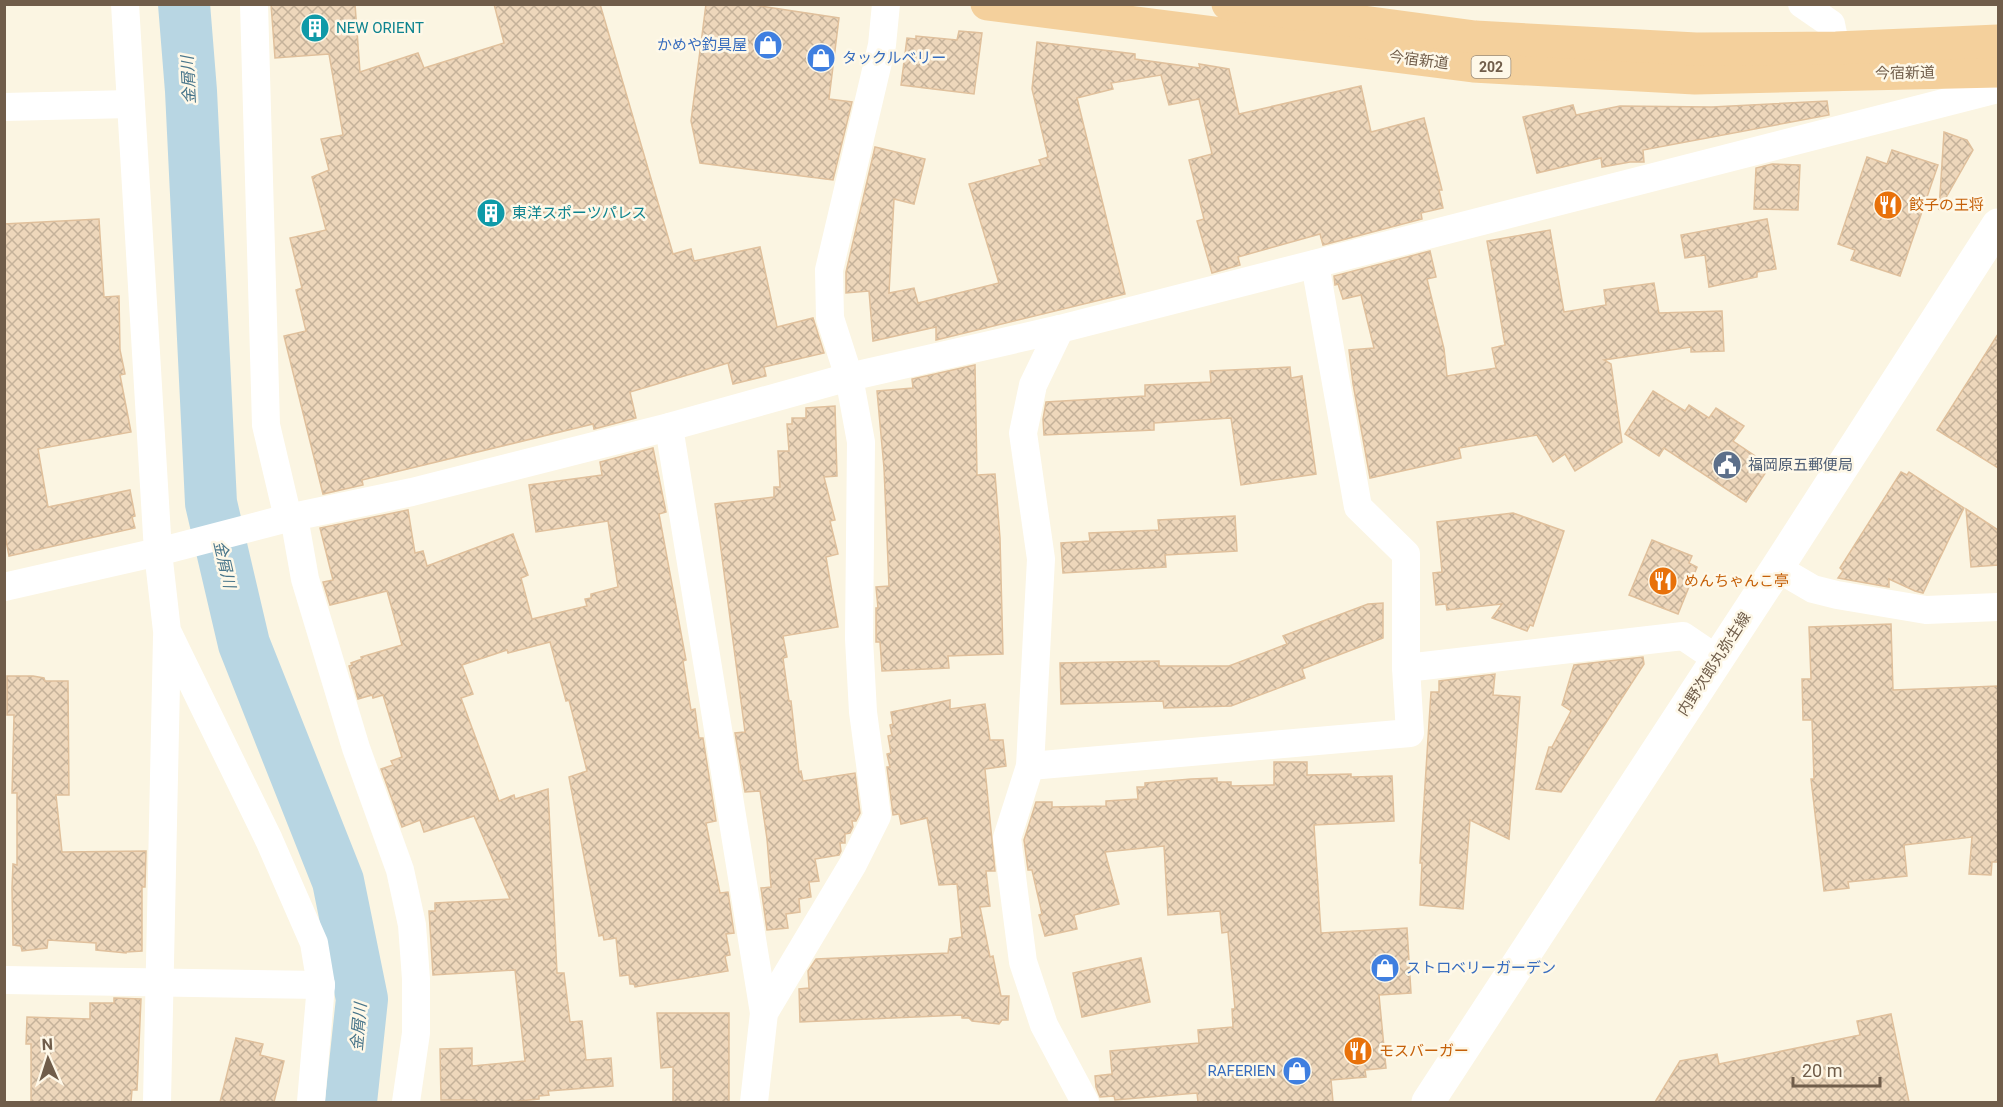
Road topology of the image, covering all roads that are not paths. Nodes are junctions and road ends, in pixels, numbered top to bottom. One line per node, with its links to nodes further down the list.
1 (125, 4): 11 (street)
2 (254, 4): 18 (street)
3 (886, 4): 16 (street)
4 (987, 4): 9 (highway, 今宿新道 / 202)
5 (1228, 4): 8 (highway, 今宿新道 / 202)
6 (1802, 4): 8 (street)
7 (1998, 41): 8 (highway, 今宿新道 / 202)
8 (1836, 48)
9 (1998, 71)
10 (1998, 89): 14 (street)
11 (131, 104): 12 (street); 19 (street)
12 (4, 107)
13 (1998, 225): 20 (main road, 内野次郎丸弥生線)
14 (1315, 264): 15 (street); 25 (street)
15 (1060, 329): 16 (street); 26 (street)
16 (849, 376): 17 (street); 30 (street)
17 (669, 427): 18 (street); 30 (street)
18 (291, 517): 19 (street); 33 (street)
19 (158, 552): 21 (street); 23 (street)
20 (1777, 568): 22 (street); 24 (main road, 内野次郎丸弥生線)
21 (4, 587)
22 (1998, 607)
23 (167, 631): 28 (street); 29 (street)
24 (1717, 659): 25 (street); 36 (main road, 内野次郎丸弥生線)
25 (1406, 668): 26 (street)
26 (1030, 766): 35 (street)
27 (4, 980): 28 (street)
28 (160, 982): 29 (street); 31 (street)
29 (321, 985): 32 (street)
30 (764, 1013): 34 (street)
31 (157, 1102)
32 (311, 1102)
33 (406, 1102)
34 (754, 1102)
35 (1085, 1102)
36 (1428, 1102)

